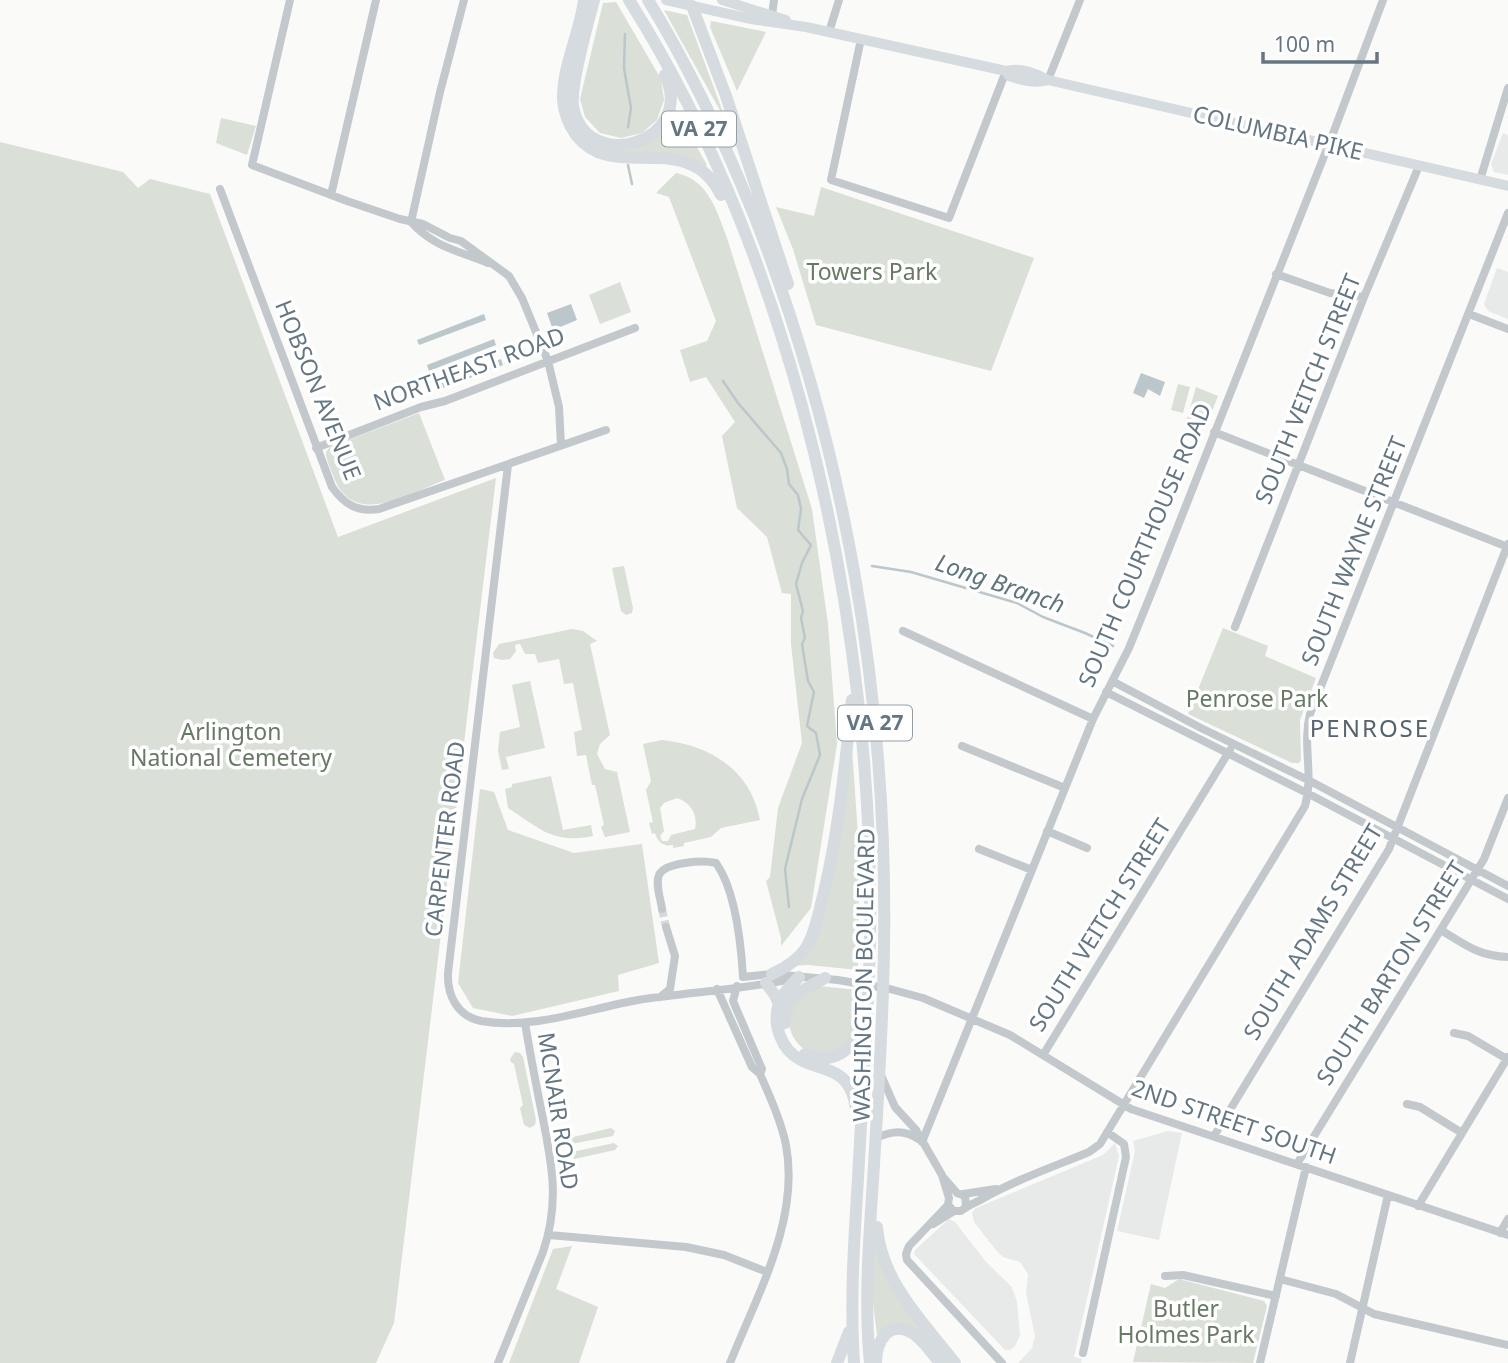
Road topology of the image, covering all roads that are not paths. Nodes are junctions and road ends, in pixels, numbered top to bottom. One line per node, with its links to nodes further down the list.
1 (290, 0): 29 (street)
2 (376, 0): 29 (street)
3 (464, 0): 31 (street)
4 (584, 0): 32 (highway)
5 (594, 0): 13 (highway)
6 (666, 0): 14 (main road, COLUMBIA PIKE)
7 (722, 0): 16 (main road, COLUMBIA PIKE)
8 (730, 0): 16 (main road)
9 (774, 0): 17 (street)
10 (839, 0): 19 (street)
11 (1080, 0): 22 (street)
12 (1383, 0): 24 (street, SOUTH COURTHOUSE ROAD)
13 (630, 3): 32 (highway, WASHINGTON BOULEVARD / VA 27)
14 (692, 3): 18 (main road, COLUMBIA PIKE); 39 (highway)
15 (651, 5): 39 (highway, WASHINGTON BOULEVARD / VA 27)
16 (748, 8): 17 (main road, COLUMBIA PIKE)
17 (772, 15): 18 (main road, COLUMBIA PIKE)
18 (806, 27): 19 (main road, COLUMBIA PIKE)
19 (829, 32): 20 (main road, COLUMBIA PIKE)
20 (861, 39): 21 (main road, COLUMBIA PIKE); 21 (street)
21 (1006, 71): 22 (main road, COLUMBIA PIKE)
22 (1048, 80): 24 (main road, COLUMBIA PIKE)
23 (1508, 88): 26 (street)
24 (1328, 144): 25 (main road, COLUMBIA PIKE); 33 (street, SOUTH COURTHOUSE ROAD)
25 (1419, 166): 26 (main road, COLUMBIA PIKE); 34 (street, SOUTH VEITCH STREET)
26 (1480, 180): 27 (main road, COLUMBIA PIKE)
27 (1508, 186)
28 (220, 189): 43 (street, HOBSON AVENUE)
29 (331, 195): 31 (street)
30 (1508, 213): 35 (street, SOUTH WAYNE STREET)
31 (411, 222): 38 (street)
32 (754, 259): 50 (highway, WASHINGTON BOULEVARD / VA 27)
33 (1276, 274): 34 (street); 41 (street, SOUTH COURTHOUSE ROAD)
34 (1364, 297): 45 (street, SOUTH VEITCH STREET)
35 (1469, 314): 37 (street); 46 (street, SOUTH WAYNE STREET)
36 (635, 328): 38 (street, NORTHEAST ROAD)
37 (1508, 329)
38 (548, 361): 42 (street); 43 (street, NORTHEAST ROAD)
39 (810, 380): 88 (highway, WASHINGTON BOULEVARD / VA 27)
40 (606, 429): 42 (street, HOBSON AVENUE)
41 (1214, 432): 45 (street); 51 (street, SOUTH COURTHOUSE ROAD)
42 (561, 445): 44 (street, HOBSON AVENUE)
43 (317, 448): 44 (street, HOBSON AVENUE)
44 (508, 465): 84 (street, CARPENTER ROAD)
45 (1299, 466): 46 (street); 48 (street, SOUTH VEITCH STREET)
46 (1394, 503): 47 (street); 57 (street, SOUTH WAYNE STREET)
47 (1508, 546): 61 (street, SOUTH ADAMS STREET)
48 (1235, 627)
49 (903, 631): 53 (street)
50 (855, 676): 77 (highway); 82 (highway, WASHINGTON BOULEVARD / VA 27)
51 (1112, 681): 52 (street, SOUTH COURTHOUSE ROAD); 54 (street)
52 (1106, 692): 53 (street, SOUTH COURTHOUSE ROAD); 56 (street)
53 (1093, 719): 58 (street, SOUTH COURTHOUSE ROAD)
54 (1234, 744): 56 (street, SOUTH VEITCH STREET); 57 (street)
55 (962, 746): 58 (street)
56 (1227, 754): 59 (street); 86 (street, SOUTH VEITCH STREET)
57 (1310, 780): 59 (street, SOUTH WAYNE STREET); 61 (street)
58 (1065, 788): 62 (street, SOUTH COURTHOUSE ROAD)
59 (1309, 793): 63 (street); 91 (street, SOUTH WAYNE STREET)
60 (1508, 798): 67 (street, SOUTH BARTON STREET)
61 (1398, 828): 63 (street, SOUTH ADAMS STREET); 67 (street)
62 (1047, 831): 64 (street); 66 (street, SOUTH COURTHOUSE ROAD)
63 (1394, 838): 68 (street); 94 (street, SOUTH ADAMS STREET)
64 (1087, 848)
65 (979, 849): 66 (street)
66 (1032, 870): 83 (street, SOUTH COURTHOUSE ROAD)
67 (1478, 870): 68 (street, SOUTH BARTON STREET); 69 (street)
68 (1472, 880): 70 (street); 73 (street, SOUTH BARTON STREET)
69 (1508, 886)
70 (1508, 899)
71 (663, 909): 77 (street)
72 (666, 927): 80 (street, CARPENTER ROAD)
73 (1441, 930): 74 (street); 98 (street, SOUTH BARTON STREET)
74 (1508, 957)
75 (799, 977): 76 (street, 2ND STREET SOUTH); 77 (street, 2ND STREET SOUTH); 81 (highway)
76 (832, 979): 82 (highway); 83 (street, 2ND STREET SOUTH)
77 (763, 980): 78 (street, CARPENTER ROAD); 81 (highway)
78 (737, 986): 79 (street, CARPENTER ROAD); 89 (street)
79 (717, 989): 80 (street, CARPENTER ROAD); 89 (street)
80 (660, 997): 84 (street, CARPENTER ROAD)
81 (779, 1004): 97 (highway)
82 (867, 1006): 97 (highway, WASHINGTON BOULEVARD / VA 27)
83 (972, 1018): 86 (street, 2ND STREET SOUTH); 96 (street, SOUTH COURTHOUSE ROAD)
84 (525, 1023): 107 (street, MCNAIR ROAD)
85 (1454, 1033): 87 (street)
86 (1043, 1055): 91 (street, 2ND STREET SOUTH)
87 (1507, 1058): 93 (street)
88 (880, 1072): 95 (highway, WASHINGTON BOULEVARD / VA 27); 96 (street)
89 (760, 1074): 108 (street)
90 (1407, 1104): 93 (street)
91 (1122, 1105): 92 (street, SOUTH WAYNE STREET); 94 (street, 2ND STREET SOUTH)
92 (1108, 1132): 100 (street, SOUTH WAYNE STREET); 115 (street)
93 (1462, 1133): 104 (street)
94 (1214, 1136): 98 (street, 2ND STREET SOUTH)
95 (876, 1138): 96 (street); 99 (highway, WASHINGTON BOULEVARD / VA 27)
96 (922, 1142): 102 (street)
97 (859, 1151): 113 (highway, WASHINGTON BOULEVARD / VA 27)
98 (1301, 1165): 101 (street, 2ND STREET SOUTH); 110 (street, SOUTH BARTON STREET)
99 (873, 1173): 120 (highway, WASHINGTON BOULEVARD / VA 27); 123 (highway)
100 (999, 1188): 102 (street); 103 (street)
101 (1388, 1195): 104 (street, 2ND STREET SOUTH); 112 (street)
102 (954, 1200): 103 (street); 103 (street); 124 (street)
103 (966, 1205)
104 (1418, 1206): 106 (street, 2ND STREET SOUTH)
105 (1508, 1219): 106 (street)
106 (1504, 1234)
107 (549, 1235): 108 (street); 116 (street, MCNAIR ROAD)
108 (767, 1272): 117 (street)
109 (1165, 1276): 111 (street)
110 (1280, 1279): 111 (street, SOUTH BARTON STREET); 112 (street)
111 (1276, 1296): 125 (street, SOUTH BARTON STREET)
112 (1363, 1309): 114 (street); 126 (street)
113 (852, 1325): 118 (highway); 119 (highway, WASHINGTON BOULEVARD / VA 27)
114 (1508, 1345)
115 (1083, 1353)
116 (498, 1363)
117 (730, 1363)
118 (837, 1363)
119 (854, 1363)
120 (870, 1363)
121 (876, 1363): 122 (highway)
122 (940, 1363)
123 (956, 1363)
124 (1002, 1363)
125 (1260, 1363)
126 (1350, 1363)

